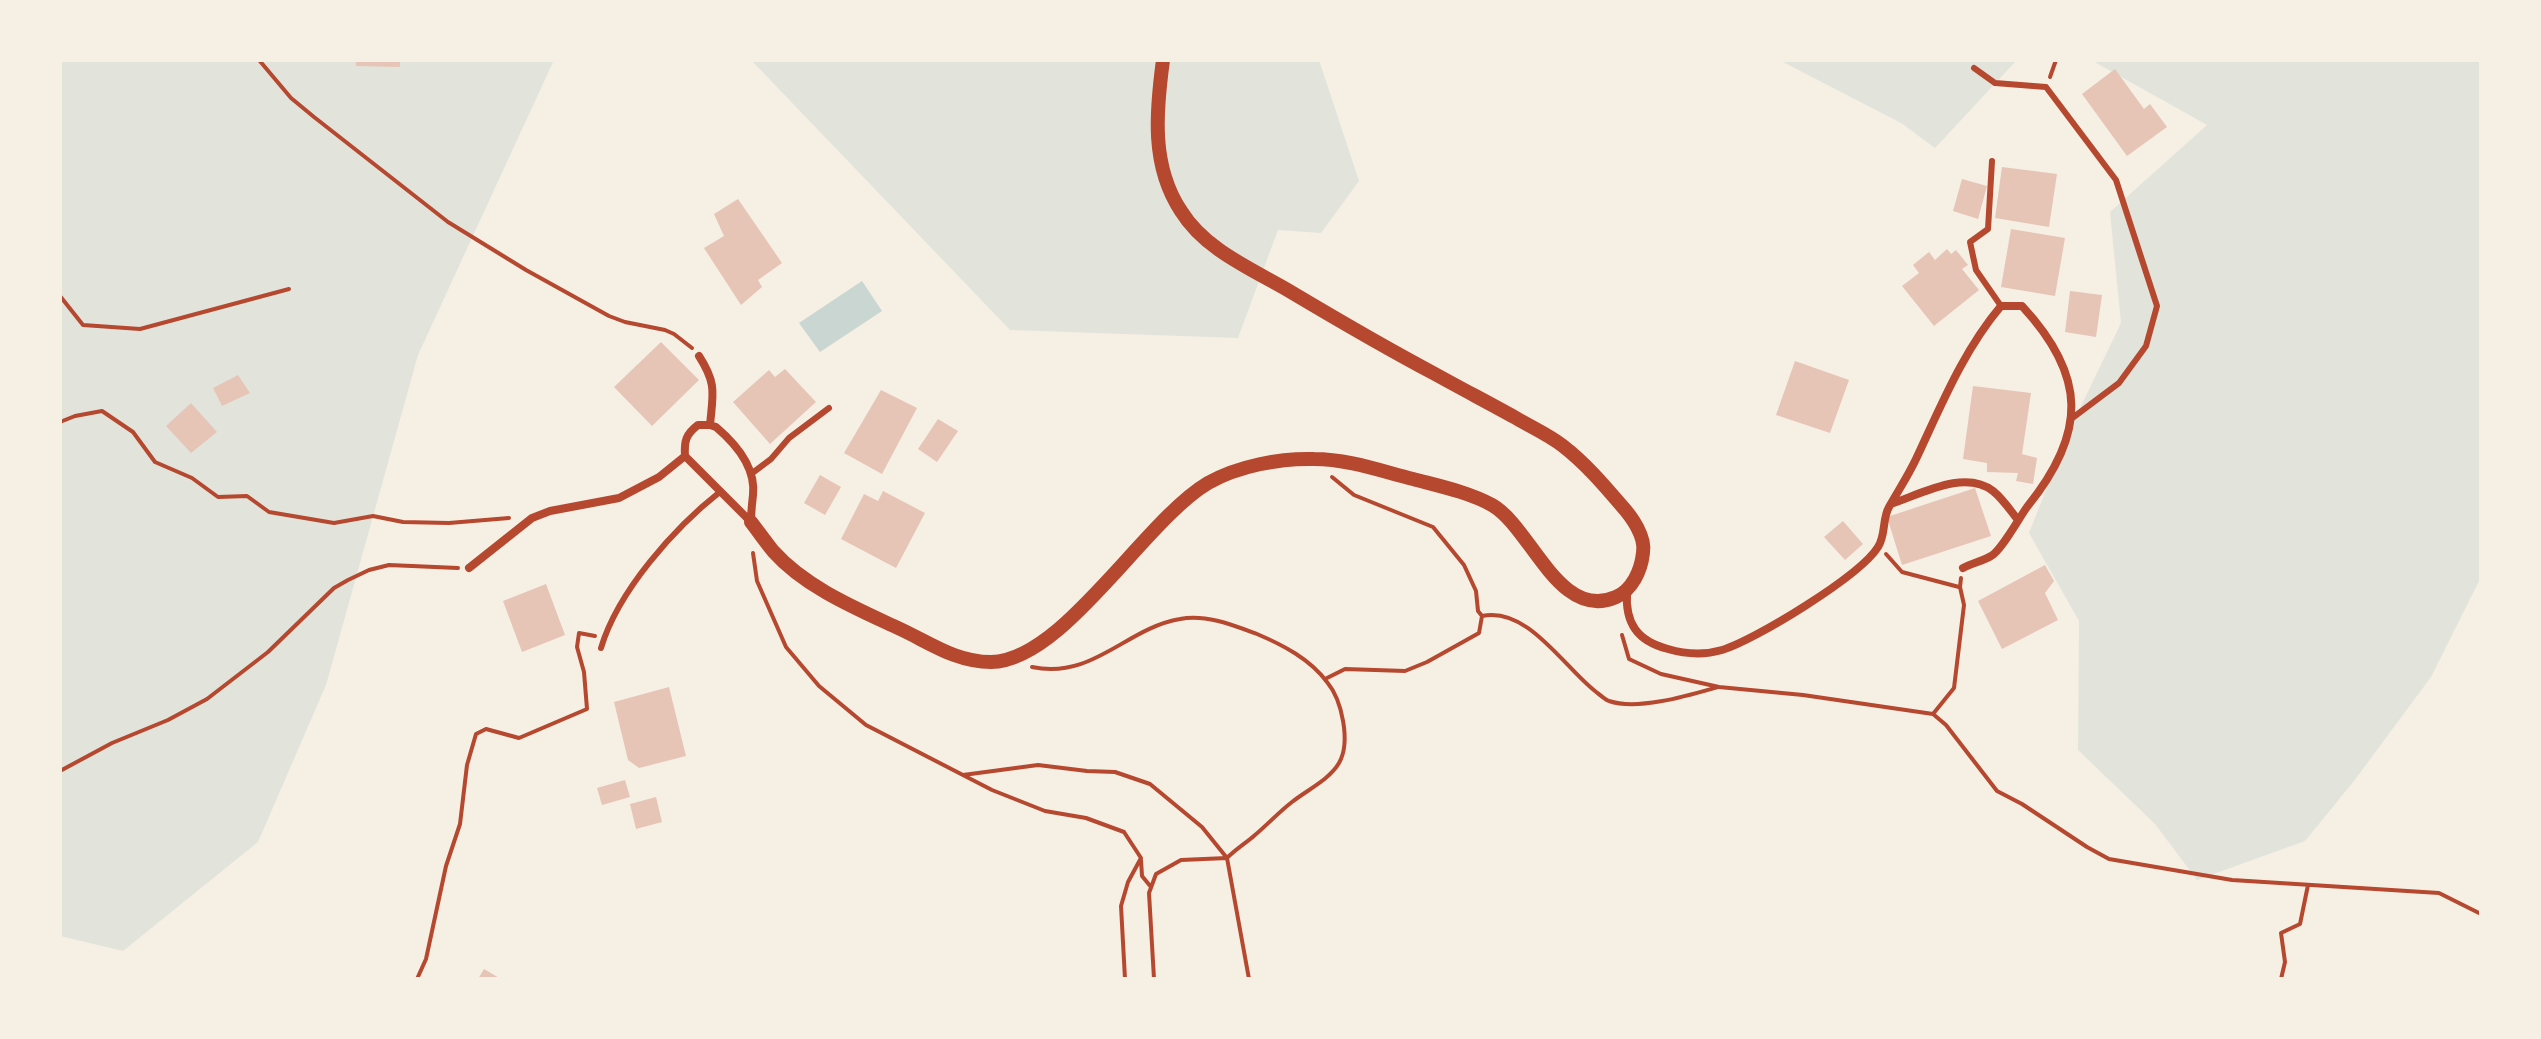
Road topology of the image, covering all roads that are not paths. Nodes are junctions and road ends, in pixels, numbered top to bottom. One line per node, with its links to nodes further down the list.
1 (1163, 60): 17 (street)
2 (1974, 68): 7 (lane)
3 (1992, 161): 4 (lane)
4 (2001, 306): 7 (street); 12 (street)
5 (699, 356): 8 (street)
6 (829, 408): 10 (lane)
7 (2071, 419): 13 (street)
8 (710, 425): 9 (street); 10 (street)
9 (685, 456): 11 (street); 15 (street)
10 (751, 474): 14 (street)
11 (721, 491): 14 (street); 18 (lane)
12 (1891, 504): 13 (street); 17 (street)
13 (2018, 520): 16 (street)
14 (751, 522): 17 (street)
15 (469, 568)
16 (1963, 568)
17 (1627, 592)
18 (601, 648)

